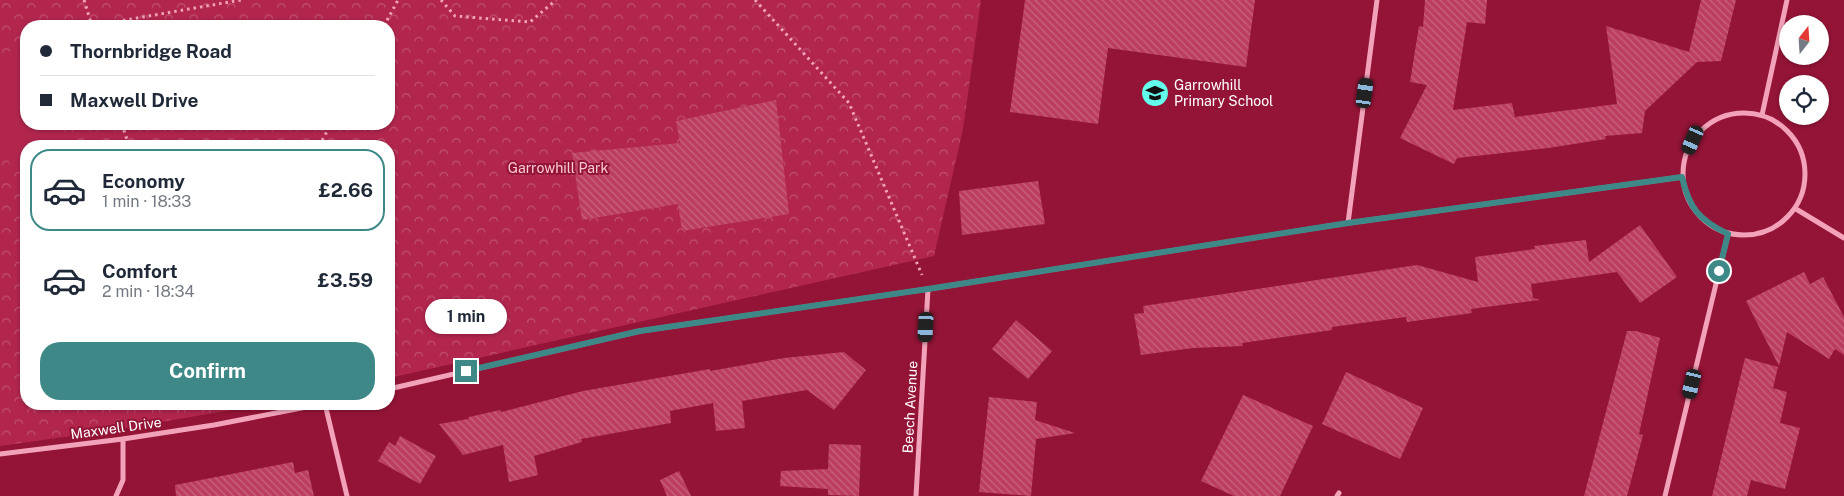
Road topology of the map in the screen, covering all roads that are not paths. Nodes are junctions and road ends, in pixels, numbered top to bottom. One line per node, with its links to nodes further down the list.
1 (1377, 0): 6 (street)
2 (1787, 0): 3 (street)
3 (1762, 115): 4 (street); 5 (street)
4 (1682, 177): 6 (street); 7 (street)
5 (1796, 209): 7 (street); 8 (street)
6 (1348, 223): 9 (street)
7 (1728, 234): 18 (street)
8 (1844, 238)
9 (928, 289): 10 (street); 17 (street, Beech Avenue)
10 (395, 388)
11 (293, 410): 13 (street, Maxwell Drive)
12 (326, 410): 16 (street)
13 (123, 439): 14 (street, Maxwell Drive); 15 (street)
14 (0, 454)
15 (116, 496)
16 (347, 496)
17 (916, 496)
18 (1665, 496)

